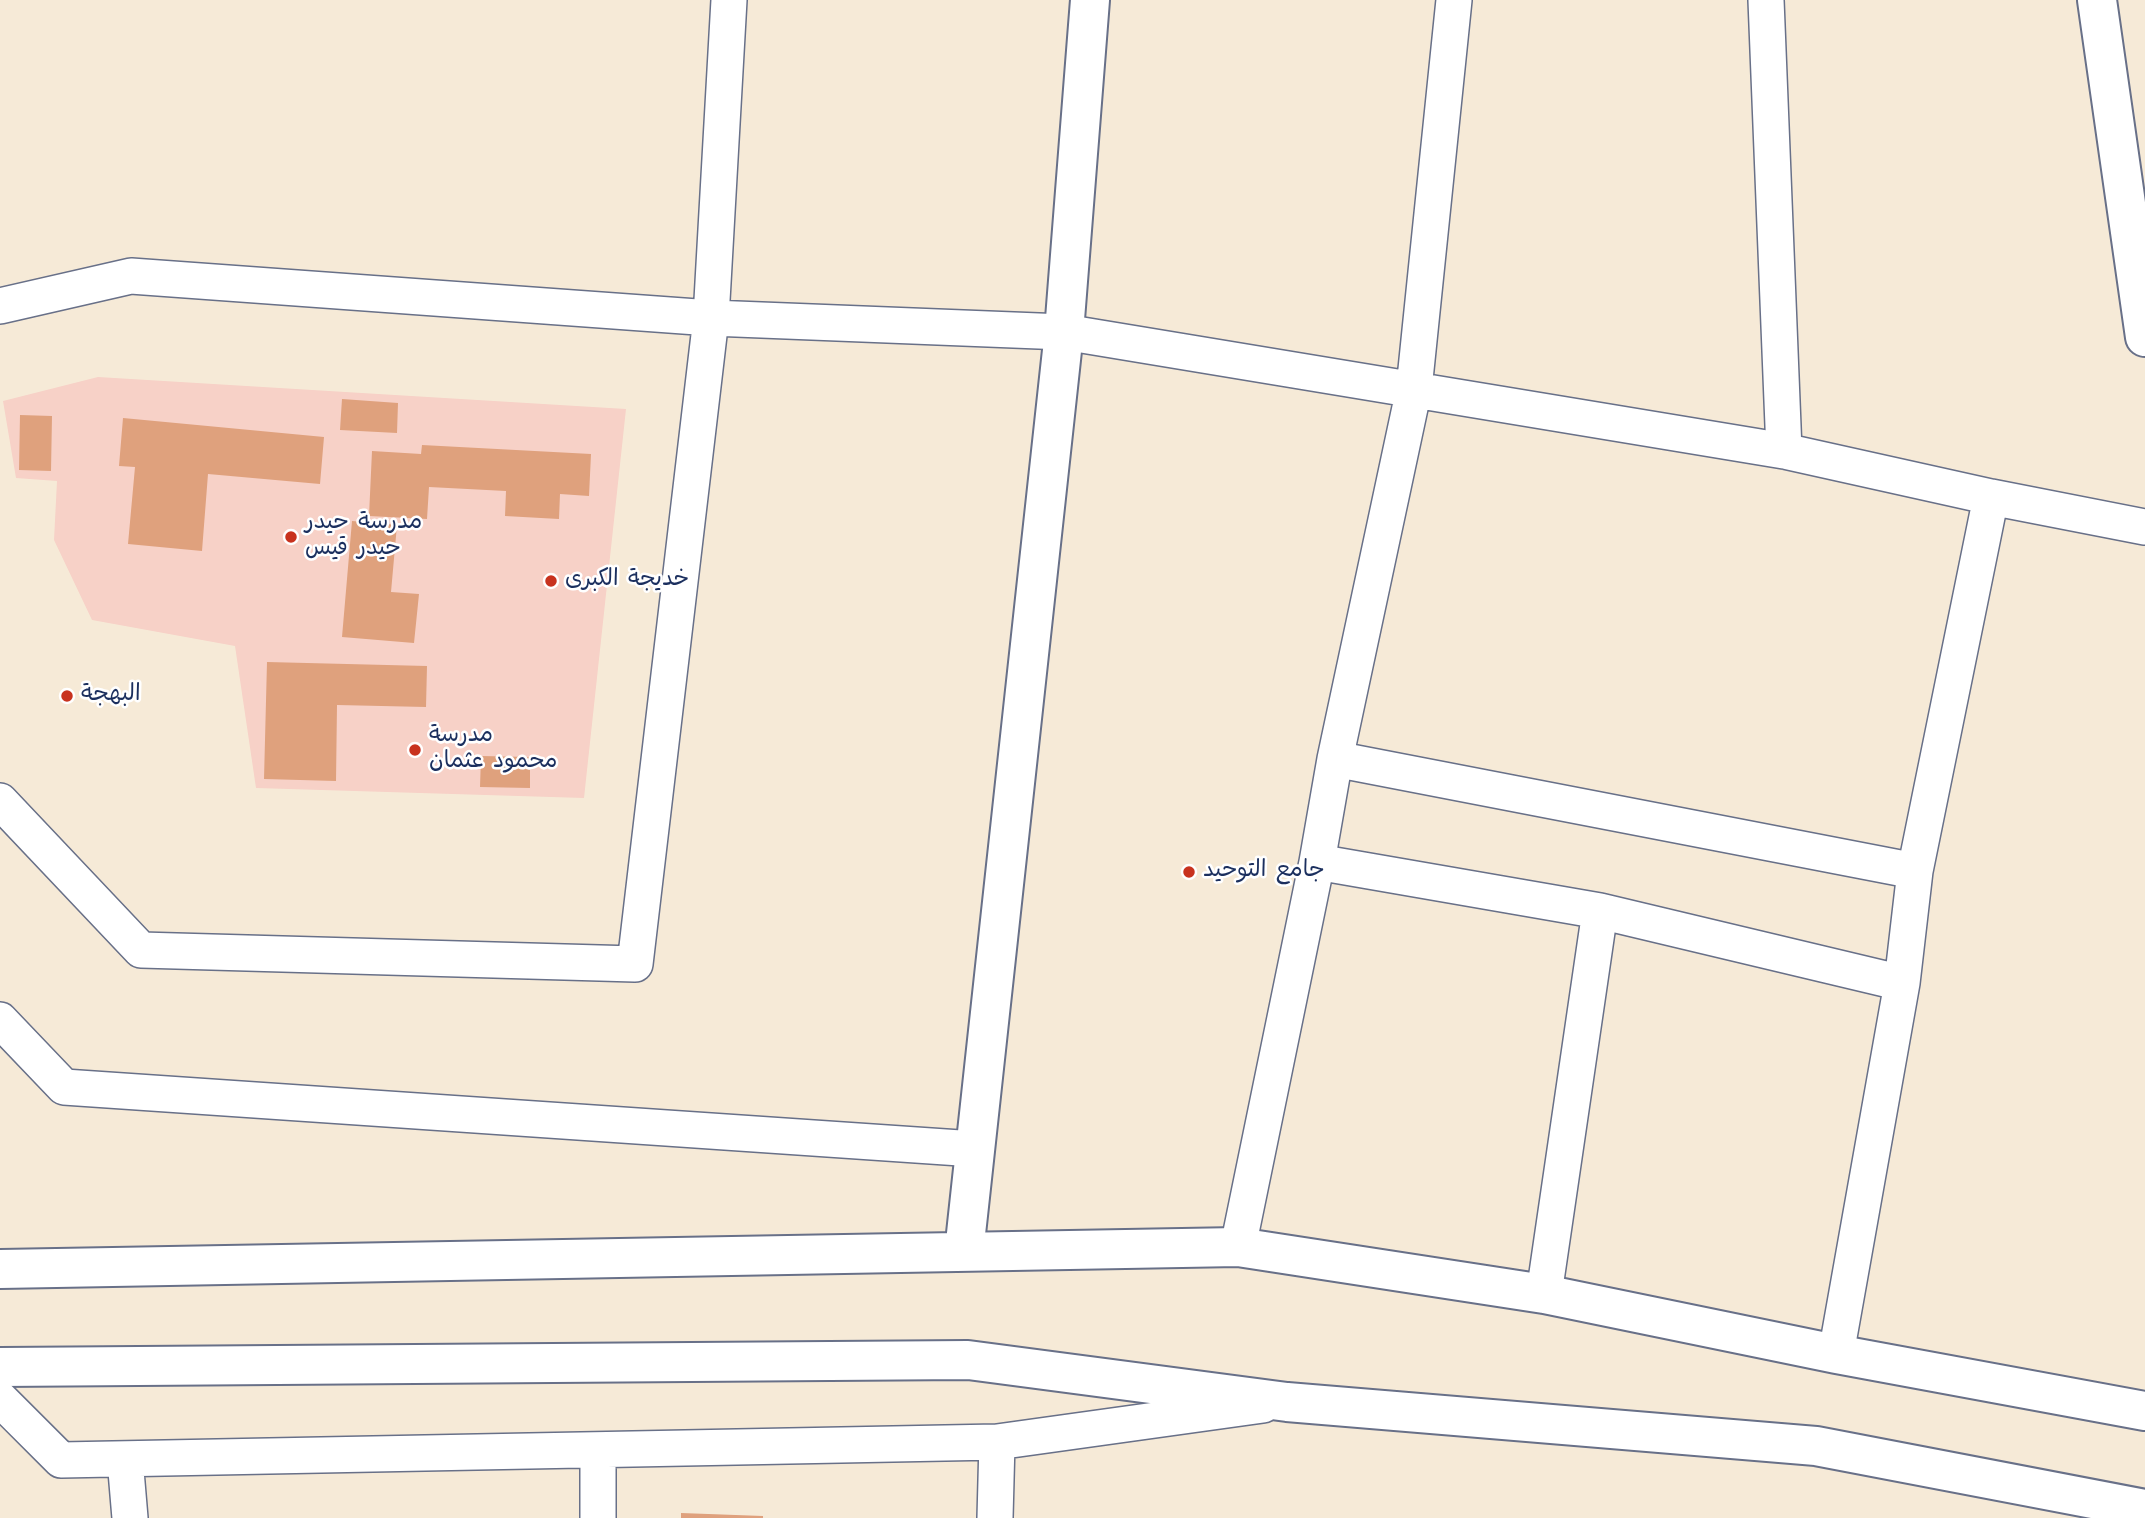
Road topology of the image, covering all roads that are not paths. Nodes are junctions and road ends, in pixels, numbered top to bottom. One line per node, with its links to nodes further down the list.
1 (729, 0): 7 (street)
2 (1090, 0): 8 (main road)
3 (1454, 0): 10 (street)
4 (1766, 0): 11 (street)
5 (2097, 0): 9 (main road)
6 (0, 306): 7 (street)
7 (711, 318): 8 (street); 15 (street)
8 (1064, 332): 10 (street); 21 (main road)
9 (2145, 337)
10 (1414, 390): 11 (street); 14 (street)
11 (1784, 451): 12 (street)
12 (1991, 497): 13 (street); 17 (street)
13 (2145, 527)
14 (1335, 759): 16 (street); 17 (street)
15 (0, 801)
16 (1317, 862): 18 (street); 22 (street)
17 (1915, 871): 19 (street)
18 (1600, 911): 19 (street); 25 (street)
19 (1902, 982): 26 (street)
20 (0, 1020): 21 (street)
21 (975, 1149): 23 (main road)
22 (1238, 1247): 23 (main road); 25 (main road)
23 (964, 1252): 24 (main road)
24 (0, 1269)
25 (1544, 1294): 26 (main road)
26 (1836, 1354): 30 (main road)
27 (0, 1367): 29 (main road)
28 (0, 1399): 33 (street)
29 (1287, 1402): 31 (street); 34 (main road)
30 (2145, 1411)
31 (997, 1442): 32 (street); 37 (street)
32 (598, 1450): 33 (street); 36 (street)
33 (125, 1459): 35 (street)
34 (2145, 1509)
35 (130, 1518)
36 (598, 1518)
37 (995, 1518)

